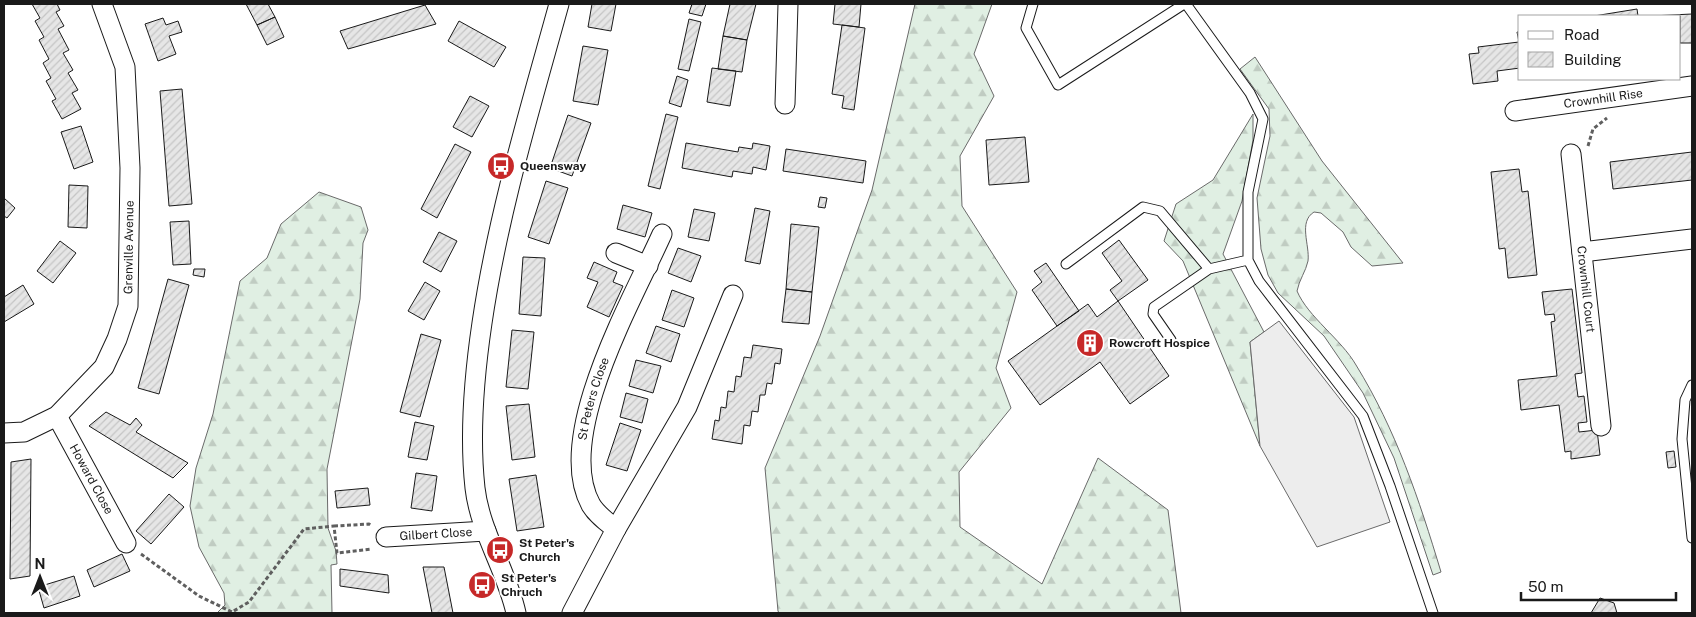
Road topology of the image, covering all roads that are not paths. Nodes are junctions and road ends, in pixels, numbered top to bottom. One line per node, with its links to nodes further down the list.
1 (102, 4): 21 (street, Grenville Avenue)
2 (559, 4): 25 (street)
3 (788, 4): 7 (street)
4 (1033, 4): 5 (lane)
5 (1185, 4): 14 (lane)
6 (1692, 86): 8 (street, Crownhill Rise)
7 (785, 104)
8 (1514, 112)
9 (1571, 154): 12 (street, Crownhill Court)
10 (662, 234): 16 (street, St Peters Close)
11 (1692, 239): 12 (street)
12 (1582, 252): 22 (street, Crownhill Court)
13 (616, 253): 16 (street)
14 (1248, 260): 17 (lane); 31 (lane)
15 (1066, 264): 17 (lane)
16 (648, 266): 24 (street, St Peters Close)
17 (1209, 269): 19 (lane)
18 (733, 295): 24 (street)
19 (1171, 340)
20 (1692, 385): 27 (lane)
21 (57, 416): 23 (street, Grenville Avenue); 28 (street, Howard Close)
22 (1601, 426)
23 (4, 432)
24 (616, 529): 30 (street)
25 (486, 532): 26 (street, Gilbert Close); 29 (street)
26 (386, 537)
27 (1692, 538)
28 (126, 543)
29 (516, 613)
30 (572, 613)
31 (1433, 613)

